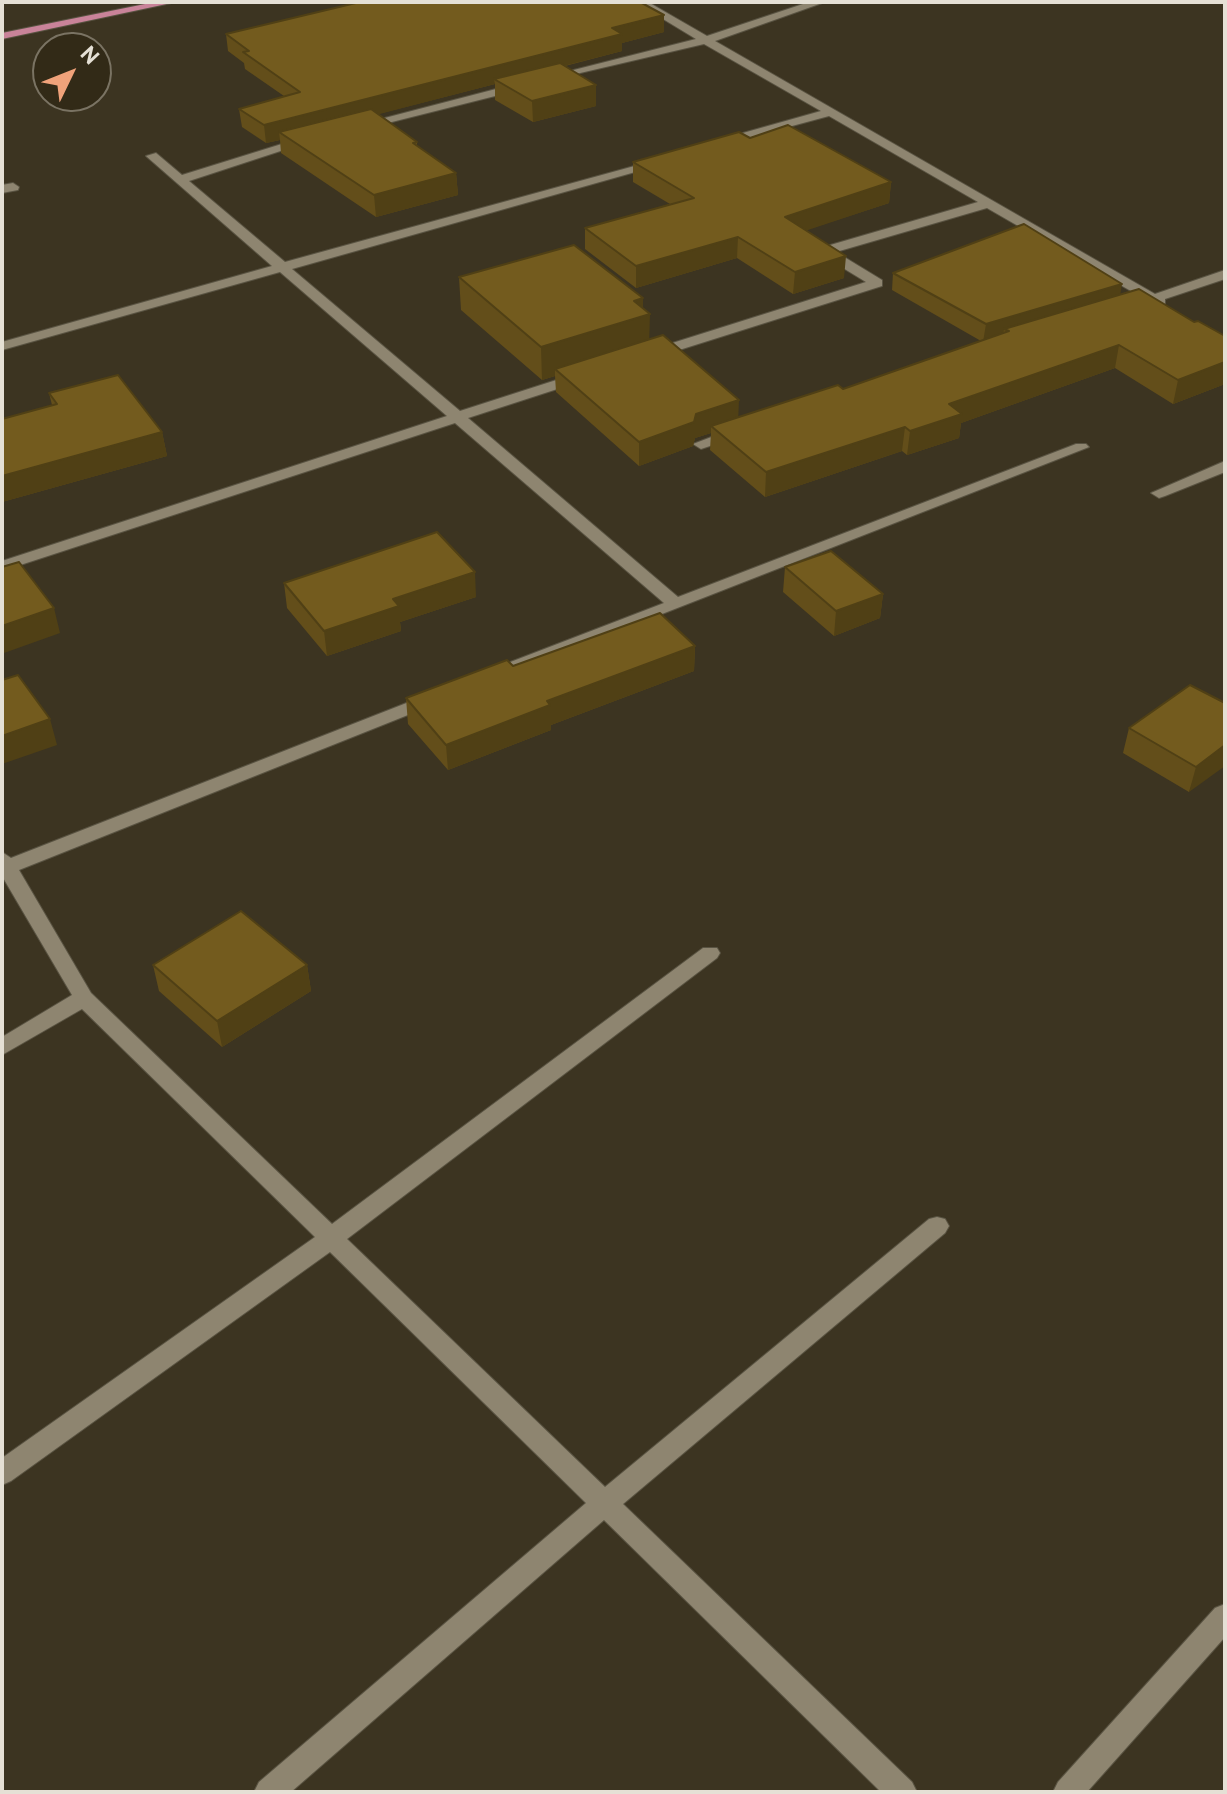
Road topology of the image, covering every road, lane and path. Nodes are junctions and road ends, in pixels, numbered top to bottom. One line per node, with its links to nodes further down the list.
1 (171, 2): 4 (main road)
2 (640, 2): 5 (street)
3 (820, 2): 5 (street)
4 (2, 36)
5 (706, 40): 6 (street); 7 (street)
6 (831, 112): 9 (street); 13 (street)
7 (351, 129)
8 (323, 136): 12 (street)
9 (709, 147)
10 (152, 156): 12 (street)
11 (663, 160): 14 (street)
12 (179, 180): 14 (street)
13 (989, 203): 16 (street); 19 (street)
14 (281, 267): 18 (street); 21 (street)
15 (1225, 274): 16 (street)
16 (1146, 301): 17 (street)
17 (1178, 313)
18 (2, 346)
19 (636, 359)
20 (591, 373): 21 (street)
21 (455, 416): 27 (street); 28 (street)
22 (743, 430): 23 (street)
23 (701, 444)
24 (1081, 447): 28 (street)
25 (1225, 466): 26 (street)
26 (1159, 493)
27 (2, 566)
28 (675, 603): 29 (street)
29 (482, 679)
30 (453, 691): 31 (street)
31 (5, 863): 33 (street)
32 (710, 953): 36 (street)
33 (84, 998): 34 (street); 36 (street)
34 (2, 1047)
35 (937, 1226): 38 (street)
36 (331, 1238): 37 (street); 38 (street)
37 (2, 1473)
38 (605, 1503): 40 (street); 41 (street)
39 (1225, 1617): 42 (street)
40 (269, 1792)
41 (902, 1792)
42 (1068, 1792)

